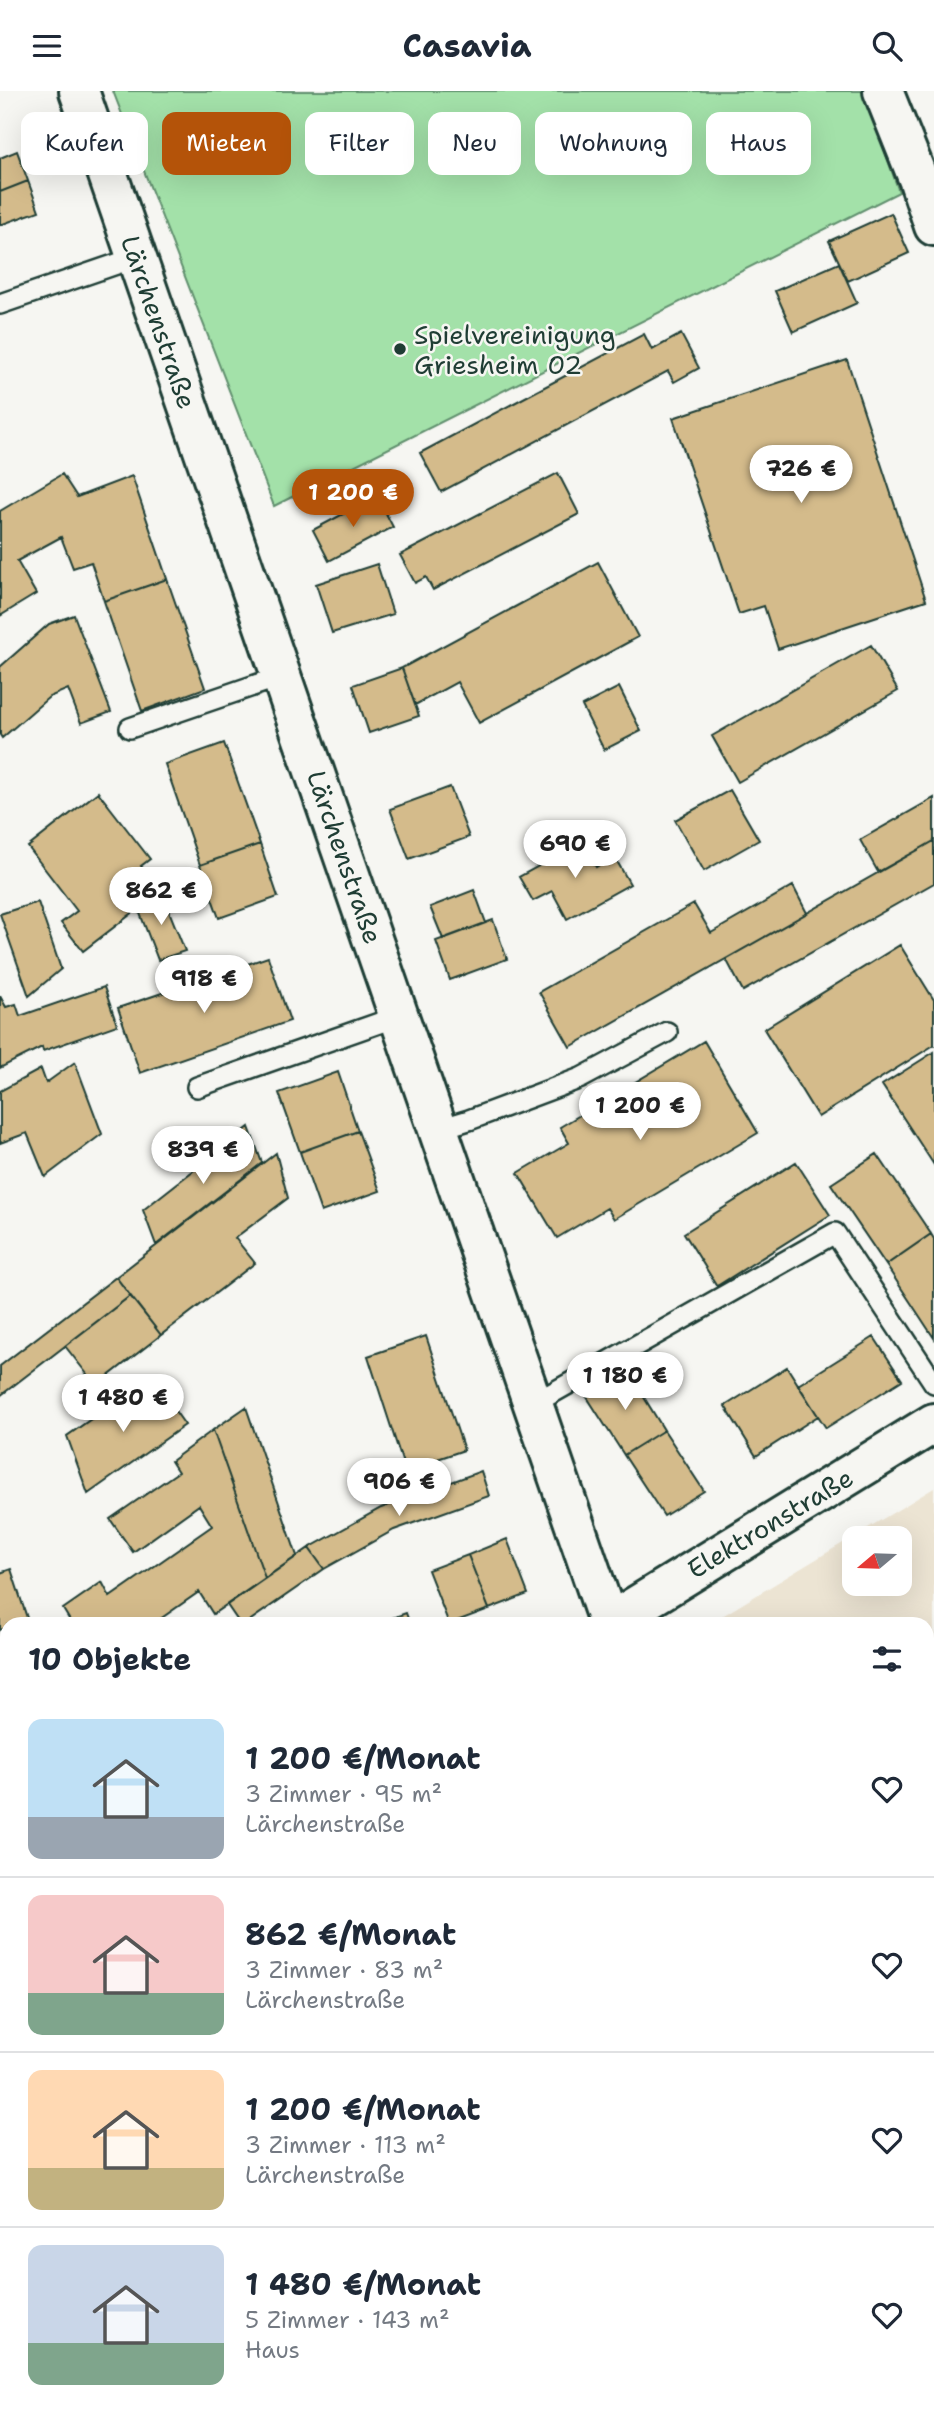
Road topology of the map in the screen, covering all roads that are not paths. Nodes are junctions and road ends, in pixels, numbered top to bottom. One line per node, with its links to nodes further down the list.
1 (79, 91): 4 (street, Lärchenstraße)
2 (883, 91): 3 (street)
3 (934, 226)
4 (137, 257): 5 (lane); 6 (street, Lärchenstraße)
5 (0, 304)
6 (282, 675): 7 (lane); 8 (street, Lärchenstraße)
7 (130, 728)
8 (400, 1016): 10 (lane); 11 (street, Lärchenstraße)
9 (667, 1032): 11 (lane)
10 (197, 1087)
11 (439, 1129): 13 (street, Lärchenstraße)
12 (934, 1383): 13 (lane)
13 (533, 1404): 15 (street, Lärchenstraße)
14 (934, 1423): 16 (street, Elektronstraße)
15 (607, 1617)
16 (620, 1617)

